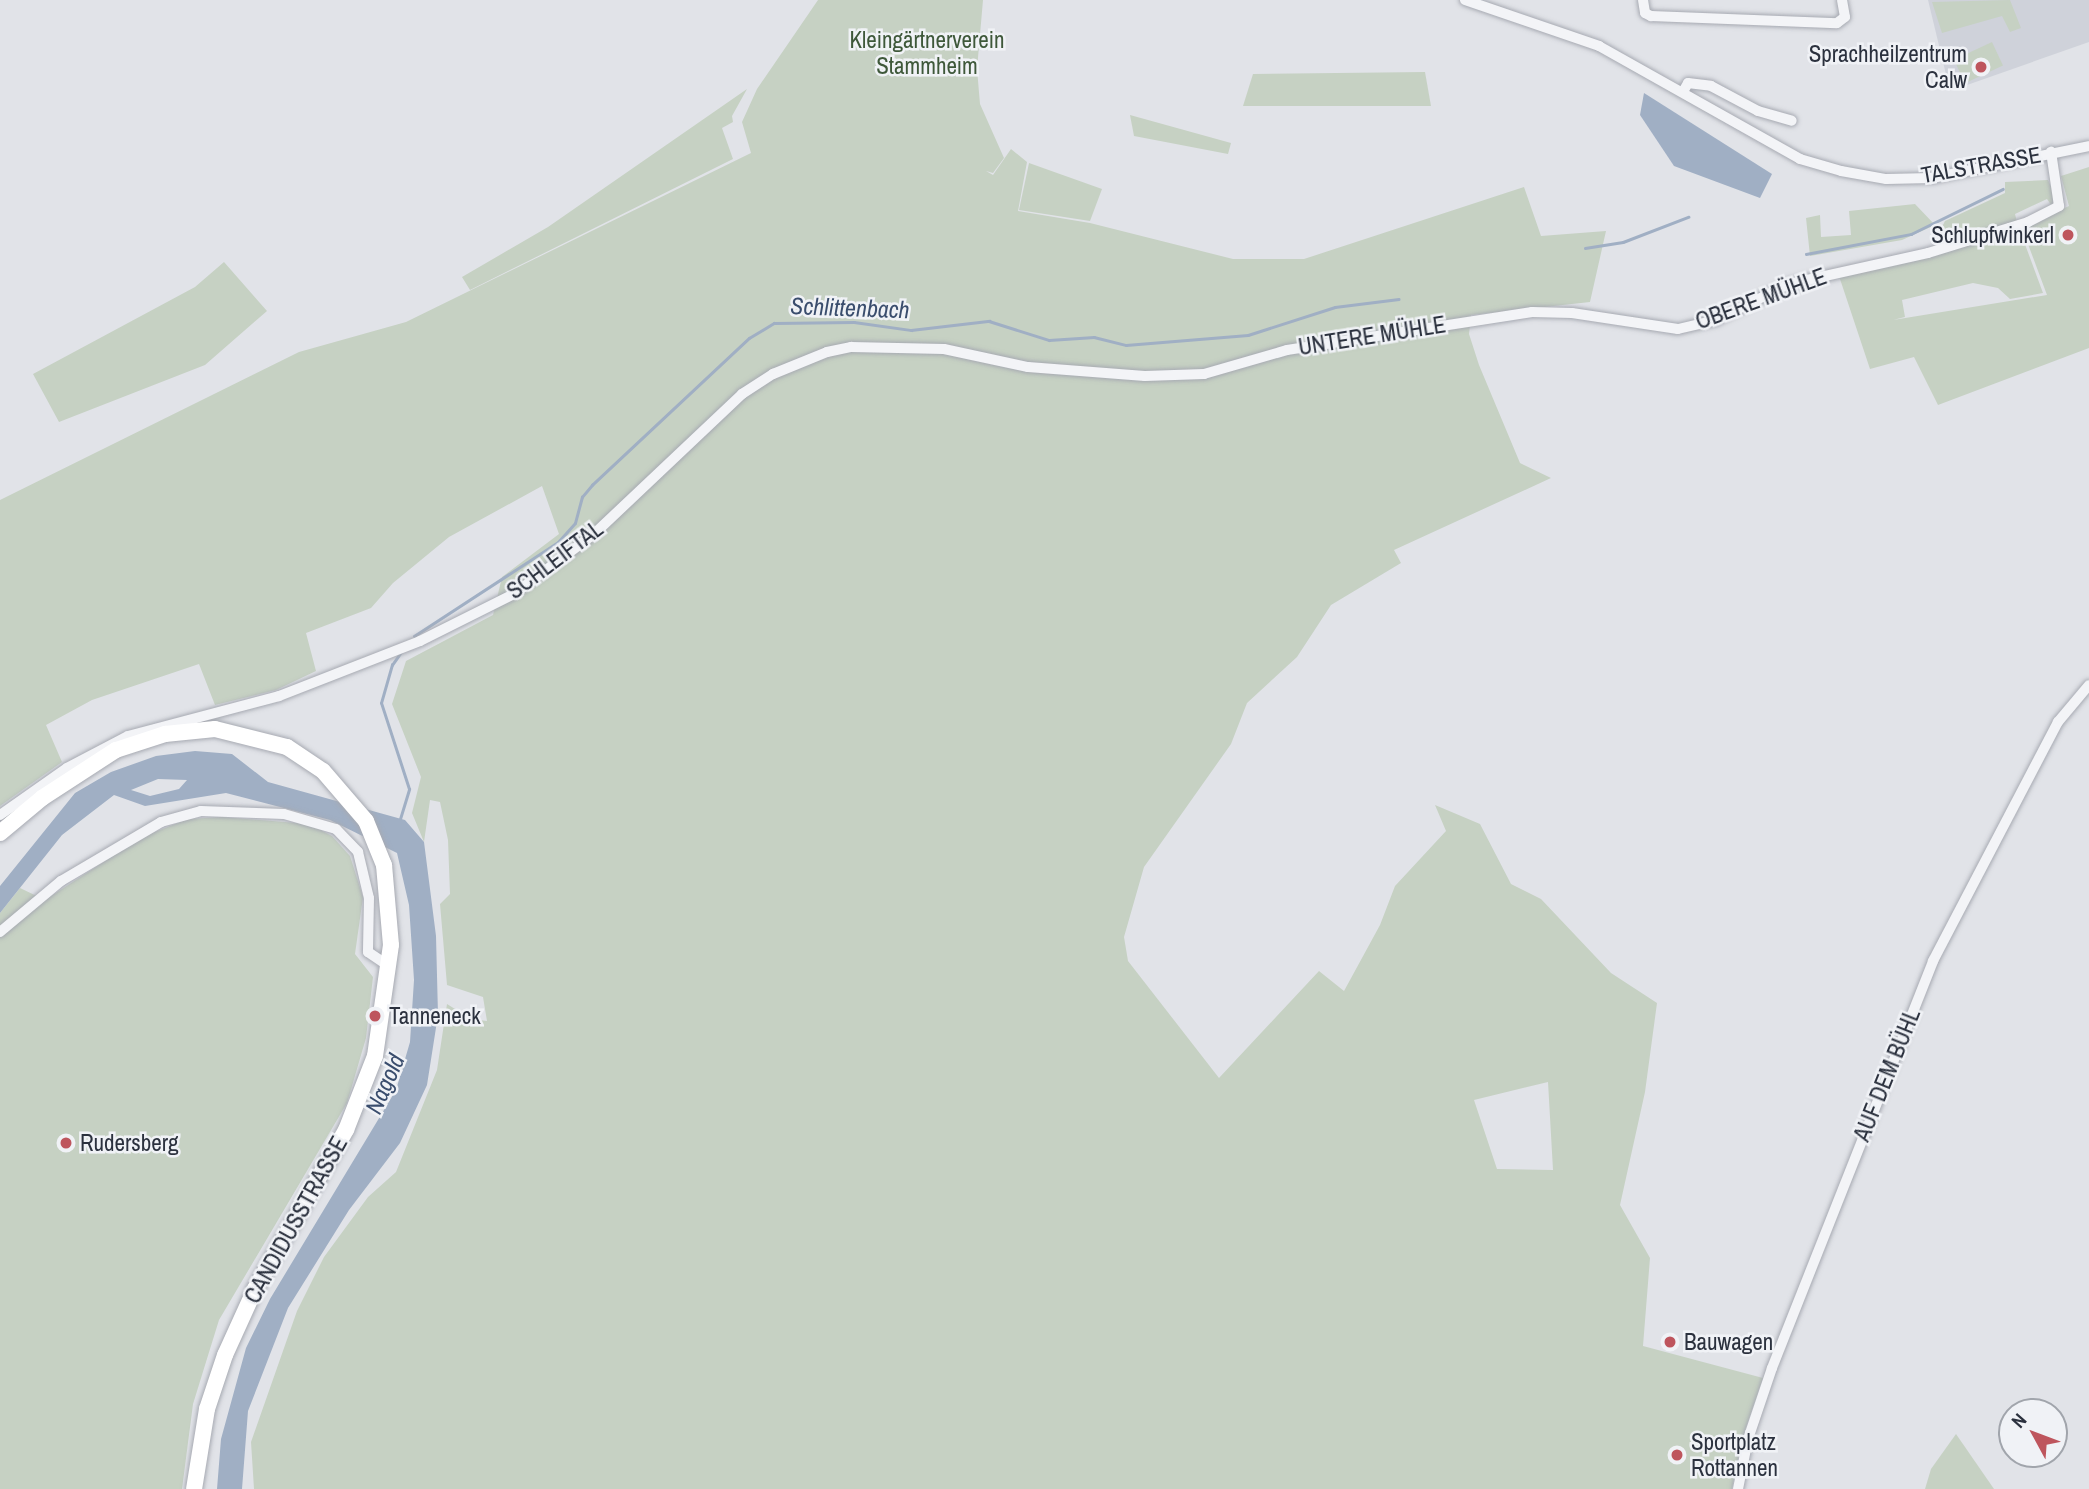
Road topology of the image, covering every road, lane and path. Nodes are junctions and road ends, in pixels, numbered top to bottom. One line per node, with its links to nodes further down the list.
1 (1465, 0): 4 (street, TALSTRASSE)
2 (1643, 0): 3 (street)
3 (1842, 0)
4 (1684, 90): 5 (street); 7 (street, TALSTRASSE)
5 (1792, 121)
6 (2089, 146): 7 (street, TALSTRASSE)
7 (2051, 152): 8 (street, OBERE MÜHLE)
8 (1650, 326): 9 (street, UNTERE MÜHLE)
9 (1096, 372): 11 (street, SCHLEIFTAL)
10 (2089, 685): 16 (street, AUF DEM BÜHL)
11 (0, 815)
12 (0, 833): 14 (main road, CANDIDUSSTRASSE)
13 (0, 932): 14 (street)
14 (389, 966): 15 (main road, CANDIDUSSTRASSE)
15 (194, 1489)
16 (1738, 1489)

